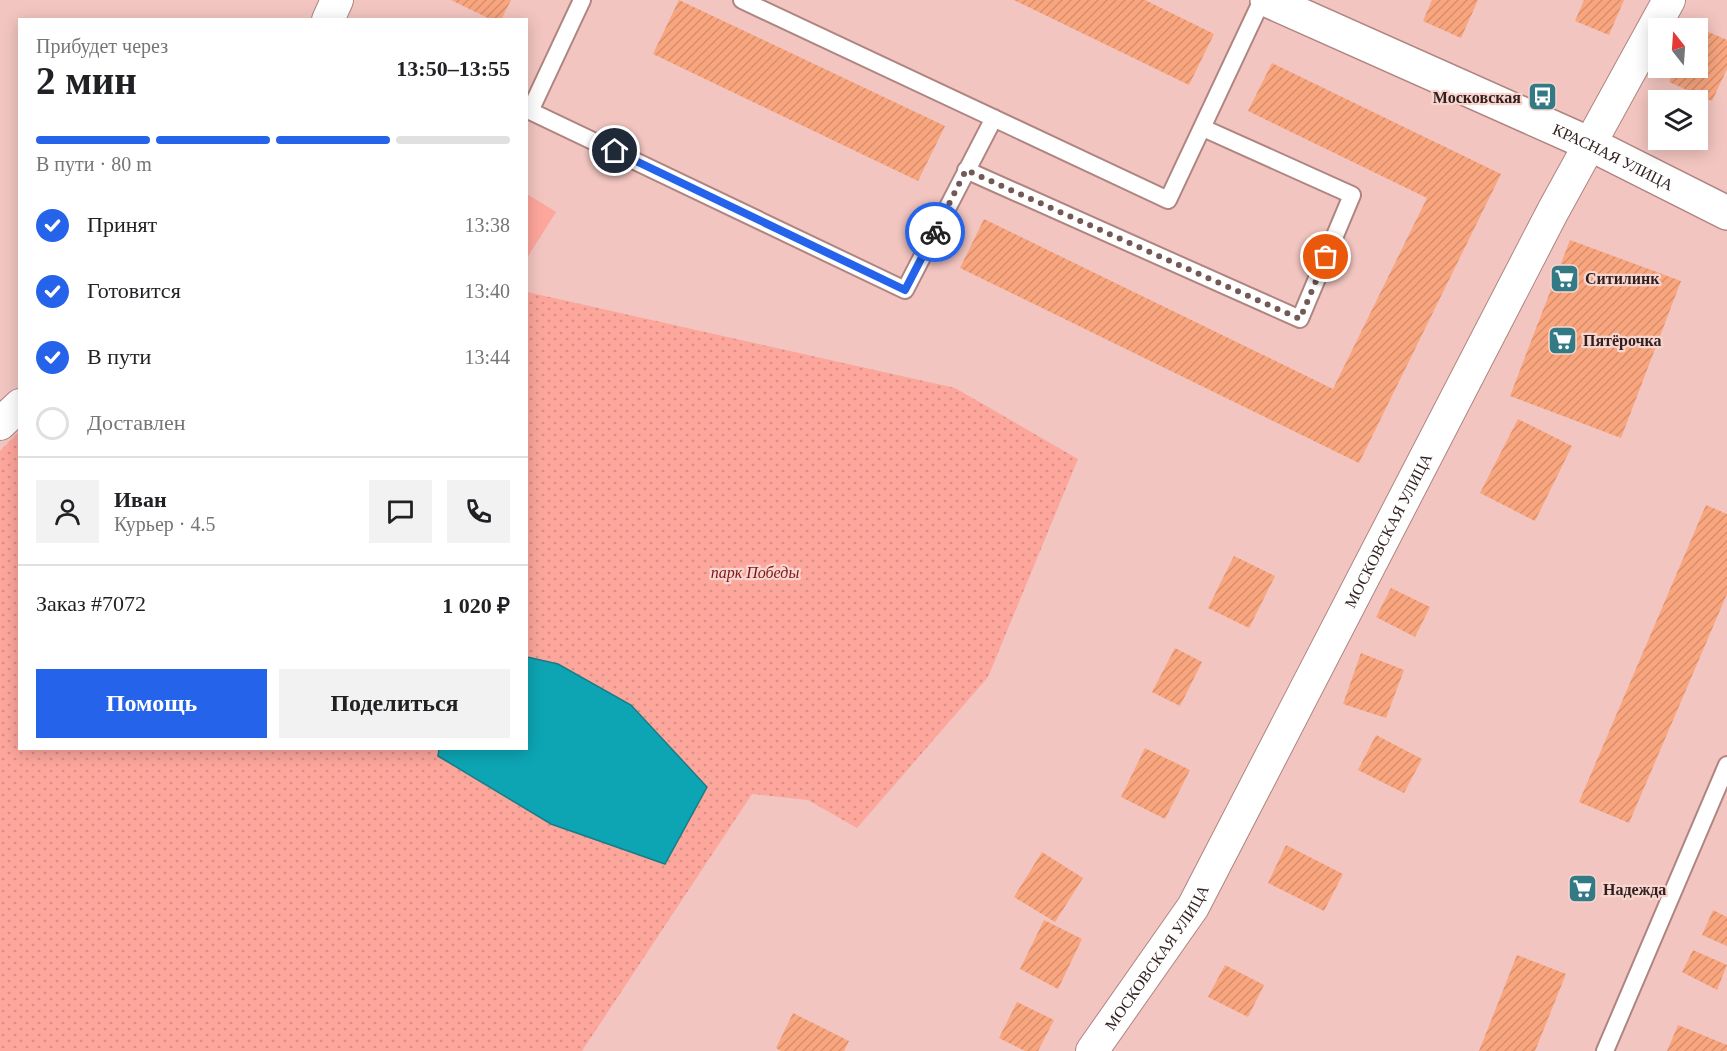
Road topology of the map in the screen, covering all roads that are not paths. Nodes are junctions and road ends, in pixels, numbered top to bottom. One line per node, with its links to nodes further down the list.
1 (337, 0): 7 (street)
2 (582, 0): 11 (lane)
3 (742, 0): 8 (lane)
4 (1262, 0): 9 (lane)
5 (1268, 0): 10 (street, КРАСНАЯ УЛИЦА)
6 (1669, 0): 10 (street, МОСКОВСКАЯ УЛИЦА)
7 (329, 18)
8 (994, 118): 9 (lane); 11 (lane)
9 (1203, 128): 11 (lane)
10 (1590, 144): 12 (street, КРАСНАЯ УЛИЦА); 16 (street, МОСКОВСКАЯ УЛИЦА)
11 (966, 170)
12 (1727, 213)
13 (18, 407): 14 (street)
14 (0, 424)
15 (1727, 765): 17 (lane)
16 (1092, 1051)
17 (1605, 1051)

